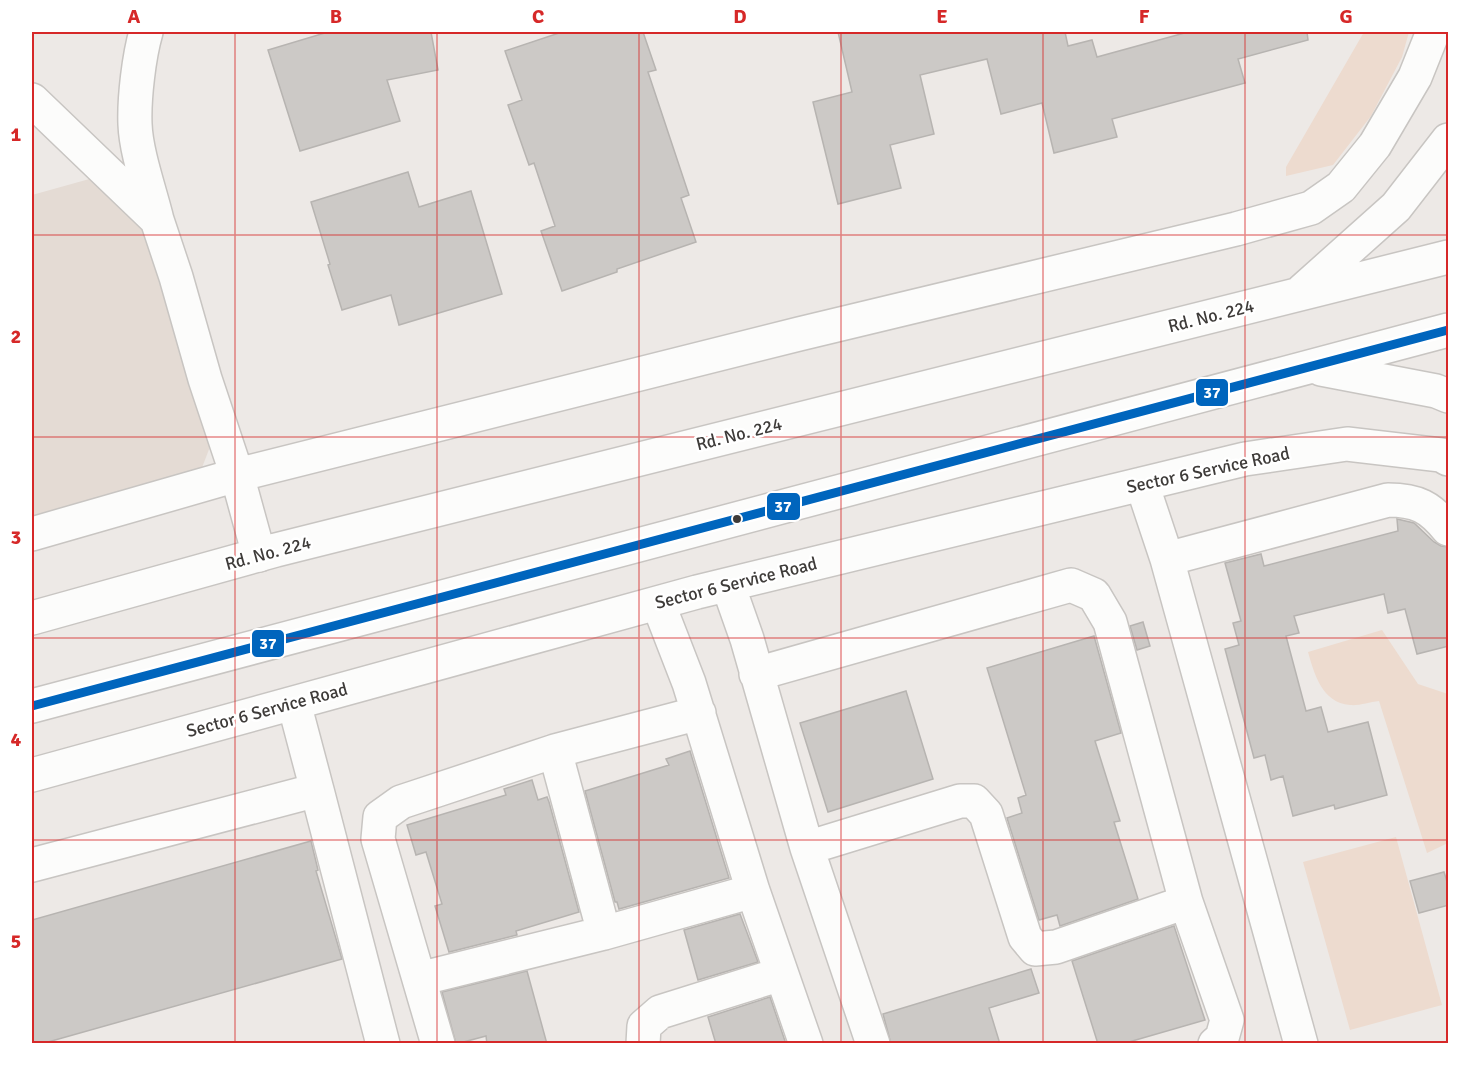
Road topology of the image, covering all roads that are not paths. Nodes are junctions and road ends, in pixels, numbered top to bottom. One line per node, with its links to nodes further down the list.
1 (147, 32): 5 (street)
2 (1433, 32): 12 (street)
3 (32, 100): 5 (street)
4 (1449, 140): 7 (street)
5 (157, 220): 12 (street)
6 (1449, 257): 7 (street, Rd. No. 224)
7 (1299, 294): 16 (street, Rd. No. 224)
8 (1449, 330): 9 (street)
9 (1312, 367): 10 (street); 23 (street)
10 (1449, 396)
11 (1449, 459): 13 (street, Sector 6 Service Road)
12 (237, 475): 15 (street); 16 (street)
13 (1142, 484): 17 (street); 18 (street, Sector 6 Service Road)
14 (1449, 529): 17 (street)
15 (32, 534)
16 (259, 555): 20 (street, Rd. No. 224)
17 (1167, 559): 41 (street)
18 (728, 585): 19 (street, Sector 6 Service Road); 21 (street)
19 (658, 603): 22 (street, Sector 6 Service Road); 24 (street)
20 (32, 618)
21 (756, 674): 28 (street); 31 (street)
22 (294, 703): 26 (street, Sector 6 Service Road); 27 (street)
23 (32, 706)
24 (699, 713): 25 (street); 30 (street)
25 (555, 751): 32 (street); 34 (street)
26 (32, 775)
27 (317, 790): 29 (street); 35 (street)
28 (807, 848): 31 (street); 39 (street)
29 (32, 865)
30 (753, 891): 32 (street); 33 (street)
31 (1186, 902): 40 (street)
32 (604, 933): 34 (street)
33 (781, 974): 37 (street); 38 (street)
34 (419, 979): 36 (street)
35 (383, 1044)
36 (438, 1044)
37 (643, 1044)
38 (806, 1044)
39 (873, 1044)
40 (1215, 1044)
41 (1302, 1044)

